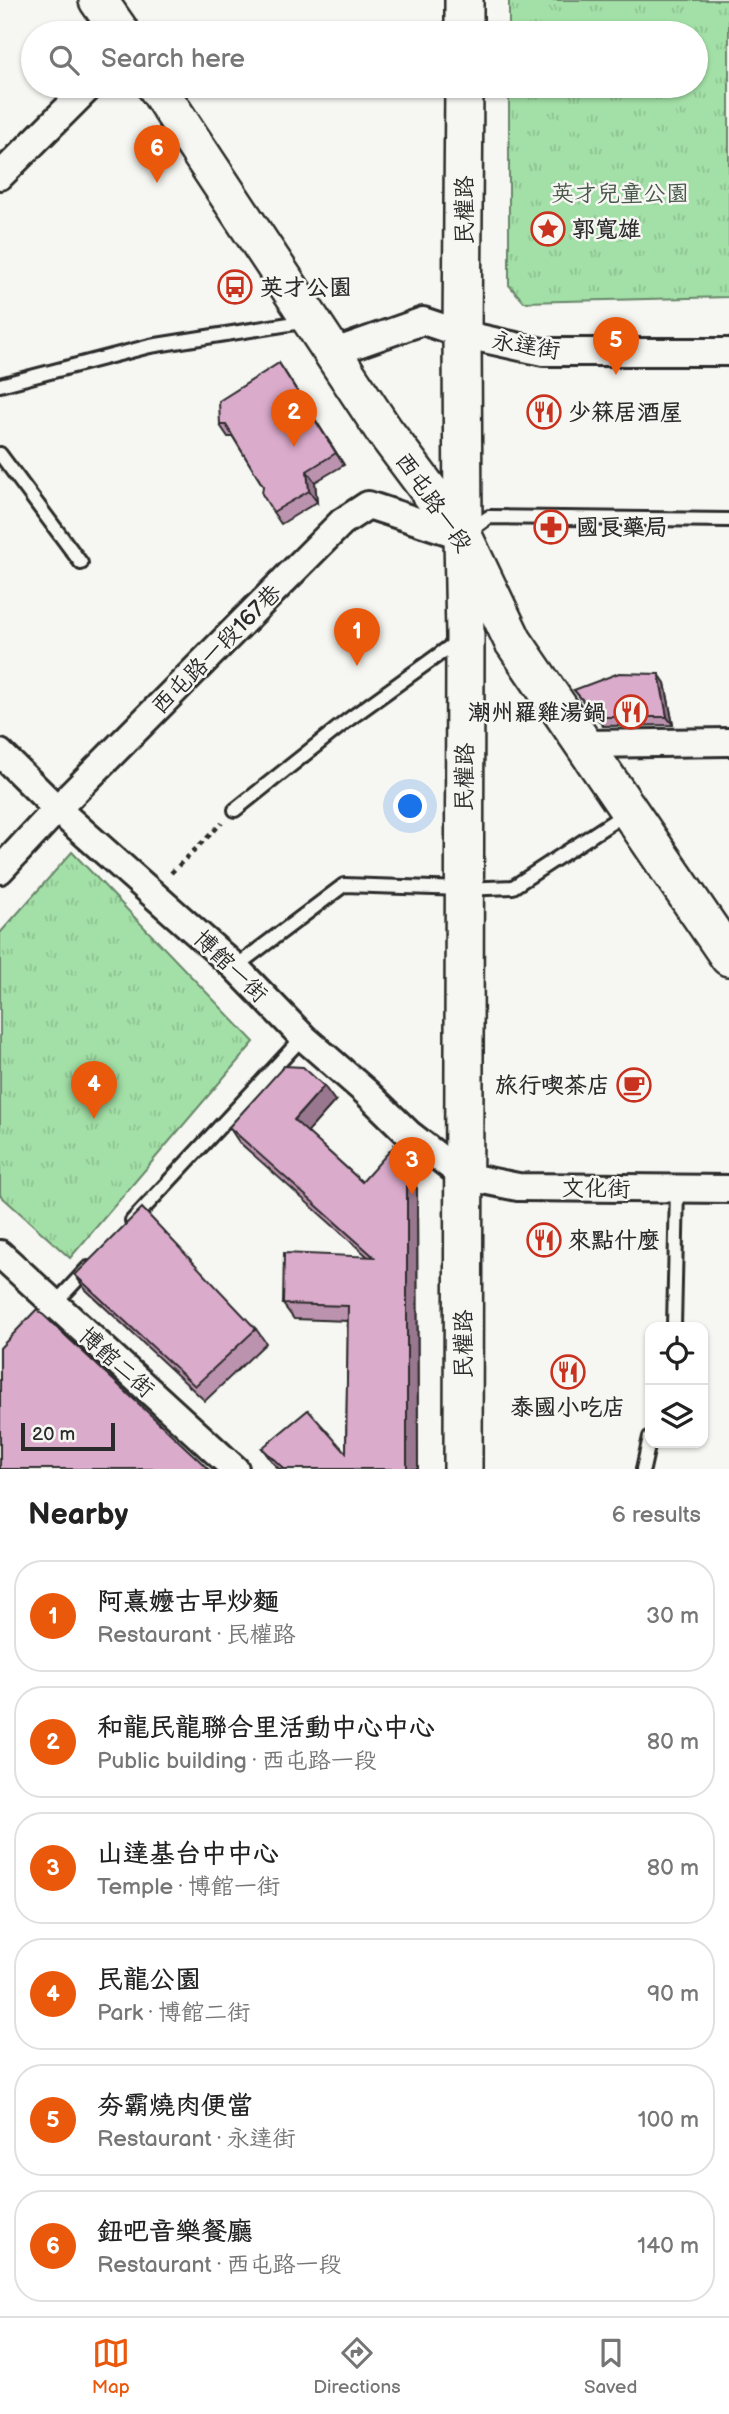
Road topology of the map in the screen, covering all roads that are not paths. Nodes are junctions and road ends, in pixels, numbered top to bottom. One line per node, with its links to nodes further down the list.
1 (98, 0): 3 (street)
2 (464, 0): 4 (street)
3 (113, 21)
4 (464, 21)
5 (78, 98): 8 (street)
6 (164, 98): 9 (street, 西屯路一段)
7 (464, 98): 10 (street, 民權路)
8 (0, 176)
9 (310, 320): 12 (street, 西屯路一段); 13 (lane)
10 (462, 334): 11 (street, 永達街); 12 (street, 永達街); 16 (street, 民權路)
11 (729, 352)
12 (332, 353): 16 (street, 西屯路一段)
13 (0, 385)
14 (0, 454): 17 (lane)
15 (729, 520): 16 (lane)
16 (463, 536): 18 (street, 民權路); 20 (street, 西屯路一段); 22 (street, 西屯路一段167巷)
17 (80, 563)
18 (466, 636): 23 (lane); 26 (street, 民權路)
19 (729, 741): 20 (street)
20 (585, 744): 24 (street, 西屯路一段)
21 (0, 753): 22 (street, 博館一街)
22 (57, 809): 25 (street, 西屯路一段167巷); 28 (street, 博館一街)
23 (235, 810)
24 (629, 811): 26 (lane); 27 (street, 西屯路一段)
25 (0, 870)
26 (463, 889): 28 (lane); 30 (street, 民權路)
27 (729, 957)
28 (235, 967): 29 (street, 博館一街)
29 (303, 1037): 30 (street, 博館一街); 33 (lane)
30 (463, 1176): 31 (street, 文化街); 41 (street, 民權路)
31 (677, 1189): 32 (street, 文化街); 37 (lane)
32 (729, 1189)
33 (127, 1226)
34 (0, 1254): 36 (street, 博館二街)
35 (100, 1256): 36 (lane)
36 (54, 1306): 38 (lane); 40 (street, 博館二街)
37 (674, 1322)
38 (27, 1333)
39 (648, 1448): 42 (lane)
40 (235, 1469)
41 (463, 1469)
42 (643, 1469)

